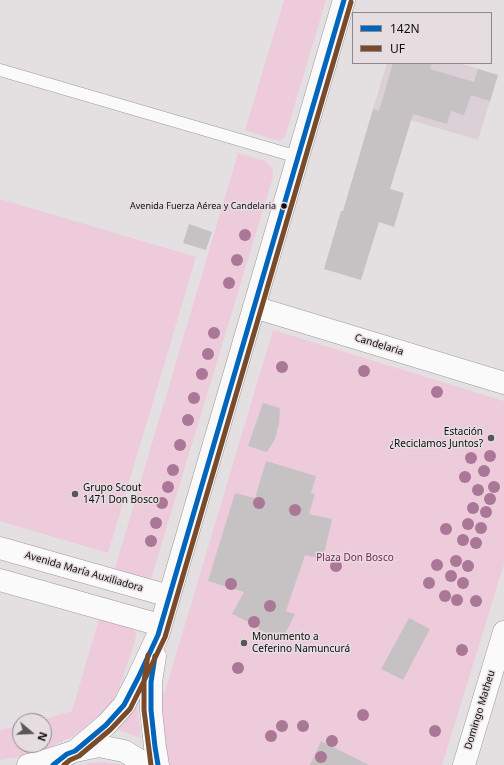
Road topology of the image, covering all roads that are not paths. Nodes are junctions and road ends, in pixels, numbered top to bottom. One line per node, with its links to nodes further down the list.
1 (344, 0): 3 (main road)
2 (0, 70): 3 (lane)
3 (298, 157): 4 (main road)
4 (254, 308): 5 (main road, Candelaria); 8 (main road)
5 (504, 383)
6 (0, 548): 8 (main road, Avenida María Auxiliadora)
7 (0, 580): 9 (main road)
8 (169, 596): 9 (main road)
9 (159, 630): 11 (main road); 14 (main road)
10 (504, 632): 15 (main road, Domingo Matheu)
11 (65, 757): 12 (main road); 13 (main road)
12 (28, 765)
13 (147, 765)
14 (158, 765)
15 (464, 765)

